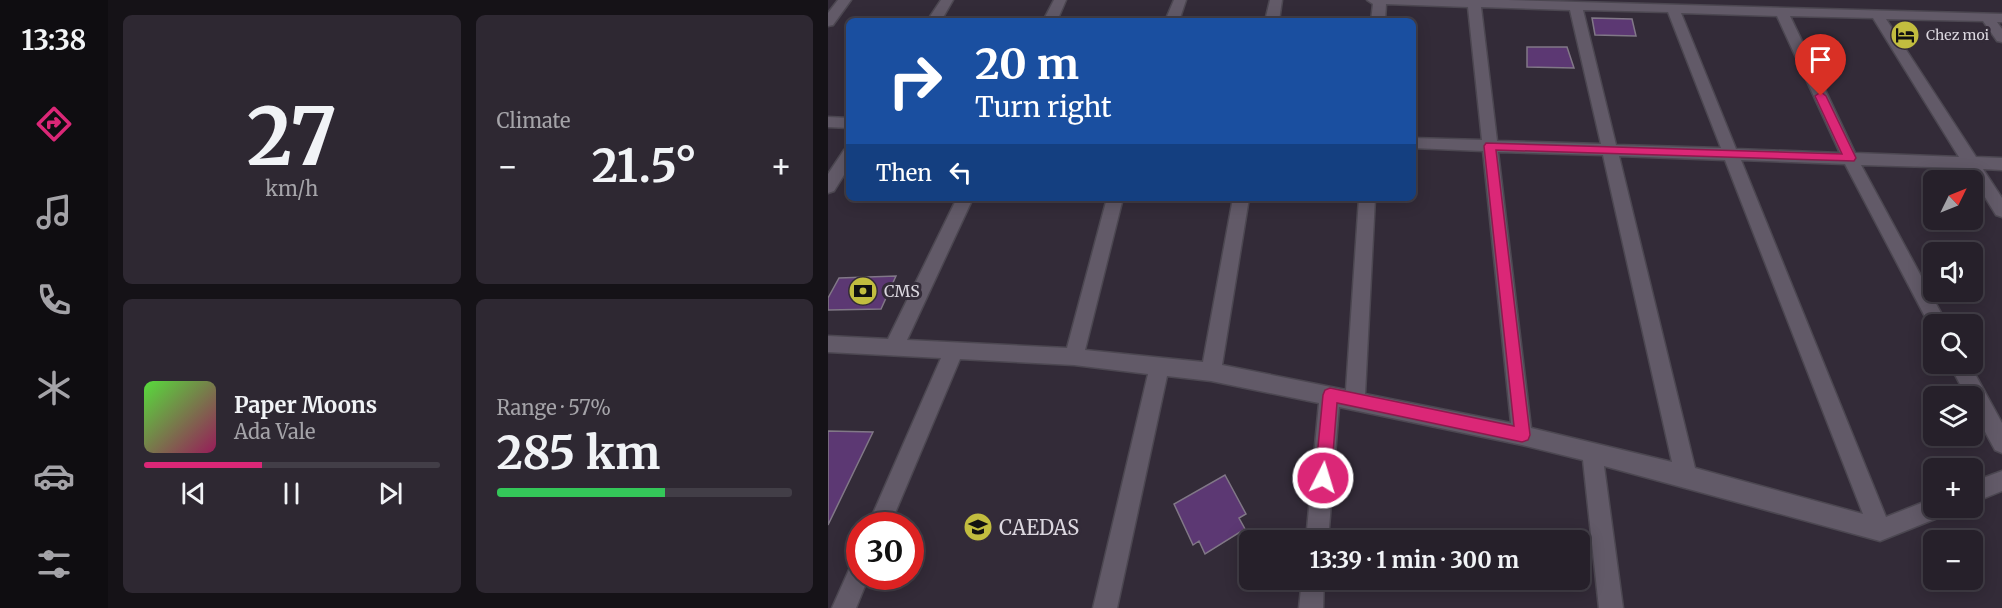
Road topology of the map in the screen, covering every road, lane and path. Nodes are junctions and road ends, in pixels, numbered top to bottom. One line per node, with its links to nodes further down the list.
1 (845, 0): 23 (street)
2 (947, 0): 16 (street)
3 (1060, 0): 17 (street)
4 (1180, 0): 18 (street)
5 (1276, 0): 19 (street)
6 (1373, 0): 7 (street)
7 (1380, 0): 8 (street); 20 (street)
8 (1387, 0): 10 (street)
9 (1851, 0): 14 (street)
10 (1474, 2): 11 (street); 28 (street)
11 (1564, 4): 12 (street); 29 (street)
12 (1667, 6): 13 (street); 30 (street)
13 (1773, 8): 14 (street); 31 (street)
14 (1860, 14): 15 (street)
15 (1877, 15): 21 (street); 33 (street)
16 (936, 18)
17 (1051, 18)
18 (1173, 18)
19 (1273, 18)
20 (1378, 18)
21 (1987, 18): 22 (street); 24 (street)
22 (2002, 18)
23 (828, 22)
24 (2002, 38)
25 (828, 122): 26 (street)
26 (846, 123)
27 (1416, 143): 28 (street)
28 (1490, 146): 29 (street); 51 (street)
29 (1609, 150): 30 (street); 54 (street)
30 (1731, 154): 31 (street); 60 (street)
31 (1850, 158): 33 (street); 41 (street)
32 (846, 159): 35 (street)
33 (1971, 163): 34 (street); 40 (street)
34 (2002, 164)
35 (828, 187)
36 (964, 201): 43 (street)
37 (1114, 201): 45 (street)
38 (1240, 201): 47 (street)
39 (1367, 201): 50 (street)
40 (2002, 211)
41 (1933, 314)
42 (828, 344): 43 (street)
43 (894, 347): 44 (street)
44 (954, 351): 45 (street); 57 (street)
45 (1074, 357): 46 (street)
46 (1160, 366): 47 (street); 64 (street)
47 (1211, 372): 49 (street)
48 (1965, 374): 52 (street)
49 (1330, 395): 50 (street); 59 (street)
50 (1355, 400): 51 (street)
51 (1522, 435): 53 (street)
52 (2002, 443)
53 (1592, 452): 54 (street); 66 (street)
54 (1686, 476): 60 (street)
55 (2002, 481): 56 (street)
56 (1983, 489)
57 (885, 512)
58 (1923, 513): 60 (street)
59 (1318, 530)
60 (1880, 530)
61 (852, 590): 63 (street)
62 (1312, 590): 65 (street)
63 (844, 608)
64 (1105, 608)
65 (1311, 608)
66 (1611, 608)

